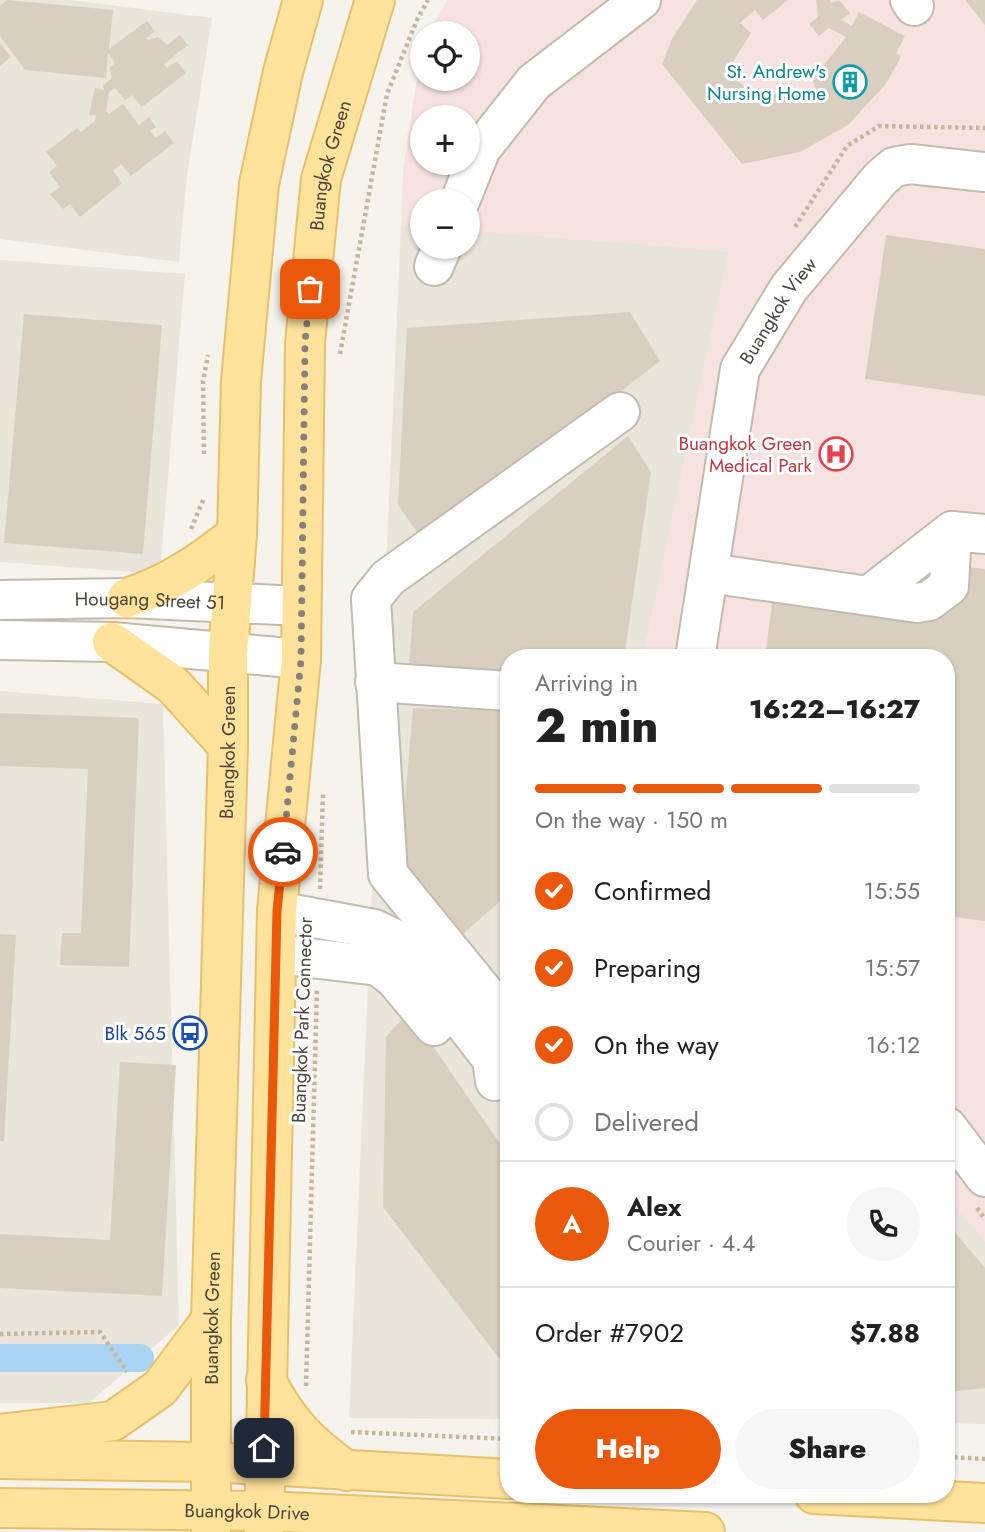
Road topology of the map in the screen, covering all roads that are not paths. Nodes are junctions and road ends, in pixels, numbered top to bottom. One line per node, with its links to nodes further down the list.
1 (303, 0): 8 (main road, Buangkok Green)
2 (374, 0): 13 (main road, Buangkok Green)
3 (641, 0): 5 (street)
4 (985, 172): 9 (street, Buangkok View)
5 (465, 189)
6 (620, 412): 19 (street)
7 (968, 532): 9 (street)
8 (237, 534): 10 (main road); 12 (main road, Buangkok Green)
9 (709, 573): 16 (street, Buangkok View)
10 (127, 598): 11 (street, Hougang Street 51); 12 (street, Hougang Street 51)
11 (0, 600)
12 (233, 603): 13 (street, Hougang Street 51); 17 (main road, Buangkok Green)
13 (301, 606): 18 (main road, Buangkok Green)
14 (0, 640): 15 (street)
15 (112, 642): 17 (street); 21 (main road)
16 (696, 649)
17 (228, 653): 18 (street); 21 (main road, Buangkok Green)
18 (301, 659): 22 (main road, Buangkok Green)
19 (375, 682): 20 (street); 24 (street)
20 (500, 690)
21 (228, 746): 29 (main road, Buangkok Green)
22 (277, 911): 23 (main road, Buangkok Green); 25 (street)
23 (276, 954): 26 (street); 30 (main road, Buangkok Green)
24 (500, 1012)
25 (500, 1081)
26 (500, 1089)
27 (955, 1138): 28 (street)
28 (985, 1177)
29 (211, 1320): 31 (main road); 33 (main road, Buangkok Green)
30 (266, 1379): 34 (main road, Buangkok Green); 35 (main road)
31 (0, 1434)
32 (0, 1459): 33 (main road)
33 (209, 1462): 34 (main road); 41 (main road, Buangkok Green)
34 (264, 1465): 35 (main road); 42 (main road, Buangkok Green)
35 (347, 1471): 36 (main road)
36 (500, 1479)
37 (955, 1501): 38 (main road)
38 (985, 1503)
39 (0, 1507): 40 (main road, Buangkok Drive)
40 (64, 1509): 41 (main road, Buangkok Drive); 44 (main road)
41 (210, 1521): 42 (main road, Buangkok Drive)
42 (264, 1521): 43 (main road, Buangkok Drive)
43 (342, 1525): 45 (main road, Buangkok Drive)
44 (102, 1532)
45 (705, 1532)

